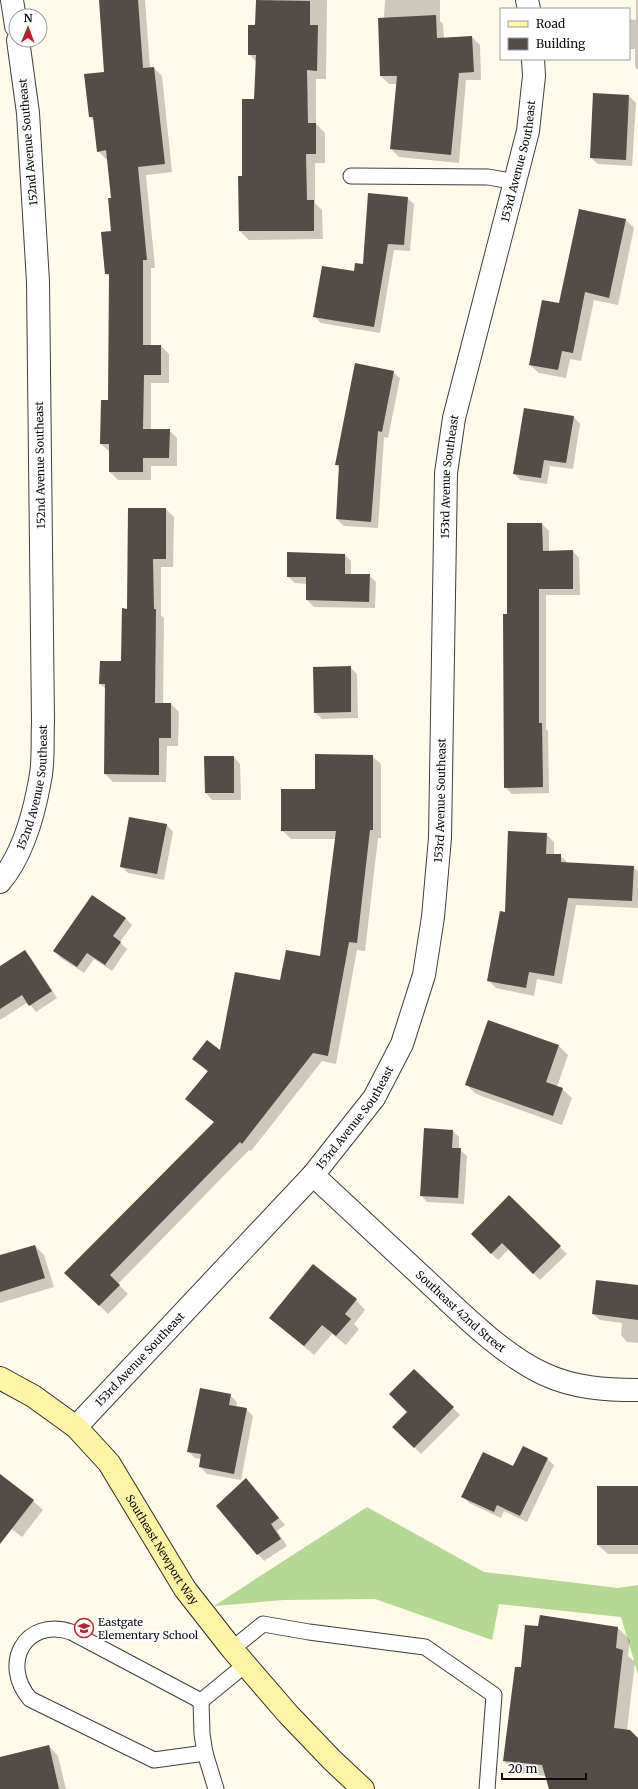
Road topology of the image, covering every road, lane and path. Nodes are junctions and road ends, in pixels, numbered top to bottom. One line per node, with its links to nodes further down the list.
1 (19, 48): 5 (street, 152nd Avenue Southeast)
2 (533, 60): 4 (street, 153rd Avenue Southeast)
3 (352, 176): 4 (lane)
4 (516, 182): 6 (street, 153rd Avenue Southeast)
5 (0, 882)
6 (313, 1175): 8 (street, Southeast 42nd Street); 9 (street, 153rd Avenue Southeast)
7 (0, 1378): 9 (main road, Southeast Newport Way)
8 (638, 1390)
9 (76, 1427): 10 (main road, Southeast Newport Way)
10 (239, 1657): 11 (lane); 14 (main road, Southeast Newport Way); 15 (lane)
11 (201, 1701): 12 (lane); 12 (lane)
12 (205, 1753): 13 (lane)
13 (216, 1789)
14 (363, 1789)
15 (487, 1789)

